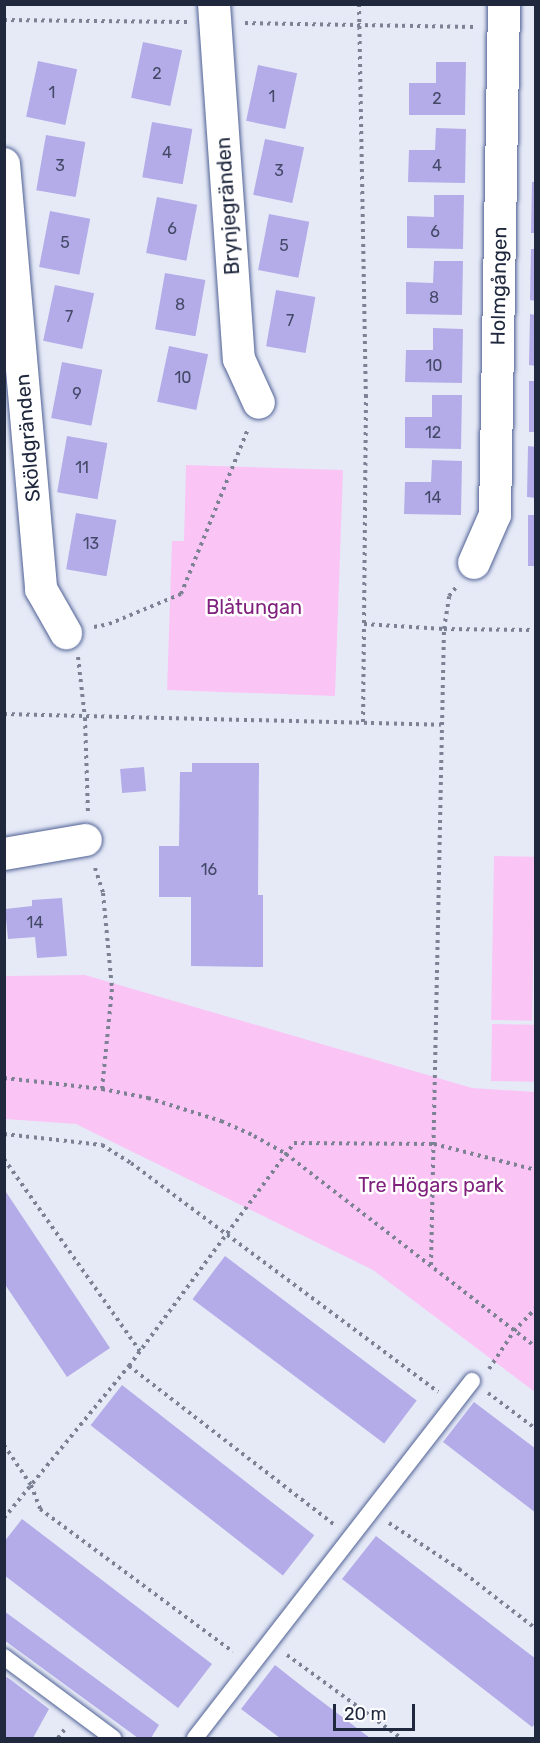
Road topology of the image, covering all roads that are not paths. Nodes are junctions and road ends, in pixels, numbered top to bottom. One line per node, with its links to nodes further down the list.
1 (215, 14): 4 (street, Brynjegränden)
2 (503, 16): 5 (street, Holmgången)
3 (4, 164): 6 (street, Sköldgränden)
4 (259, 403)
5 (474, 563)
6 (66, 633)
7 (86, 840): 8 (street)
8 (4, 854)
9 (475, 1383): 12 (lane)
10 (4, 1657): 11 (lane)
11 (113, 1738)
12 (195, 1738)

